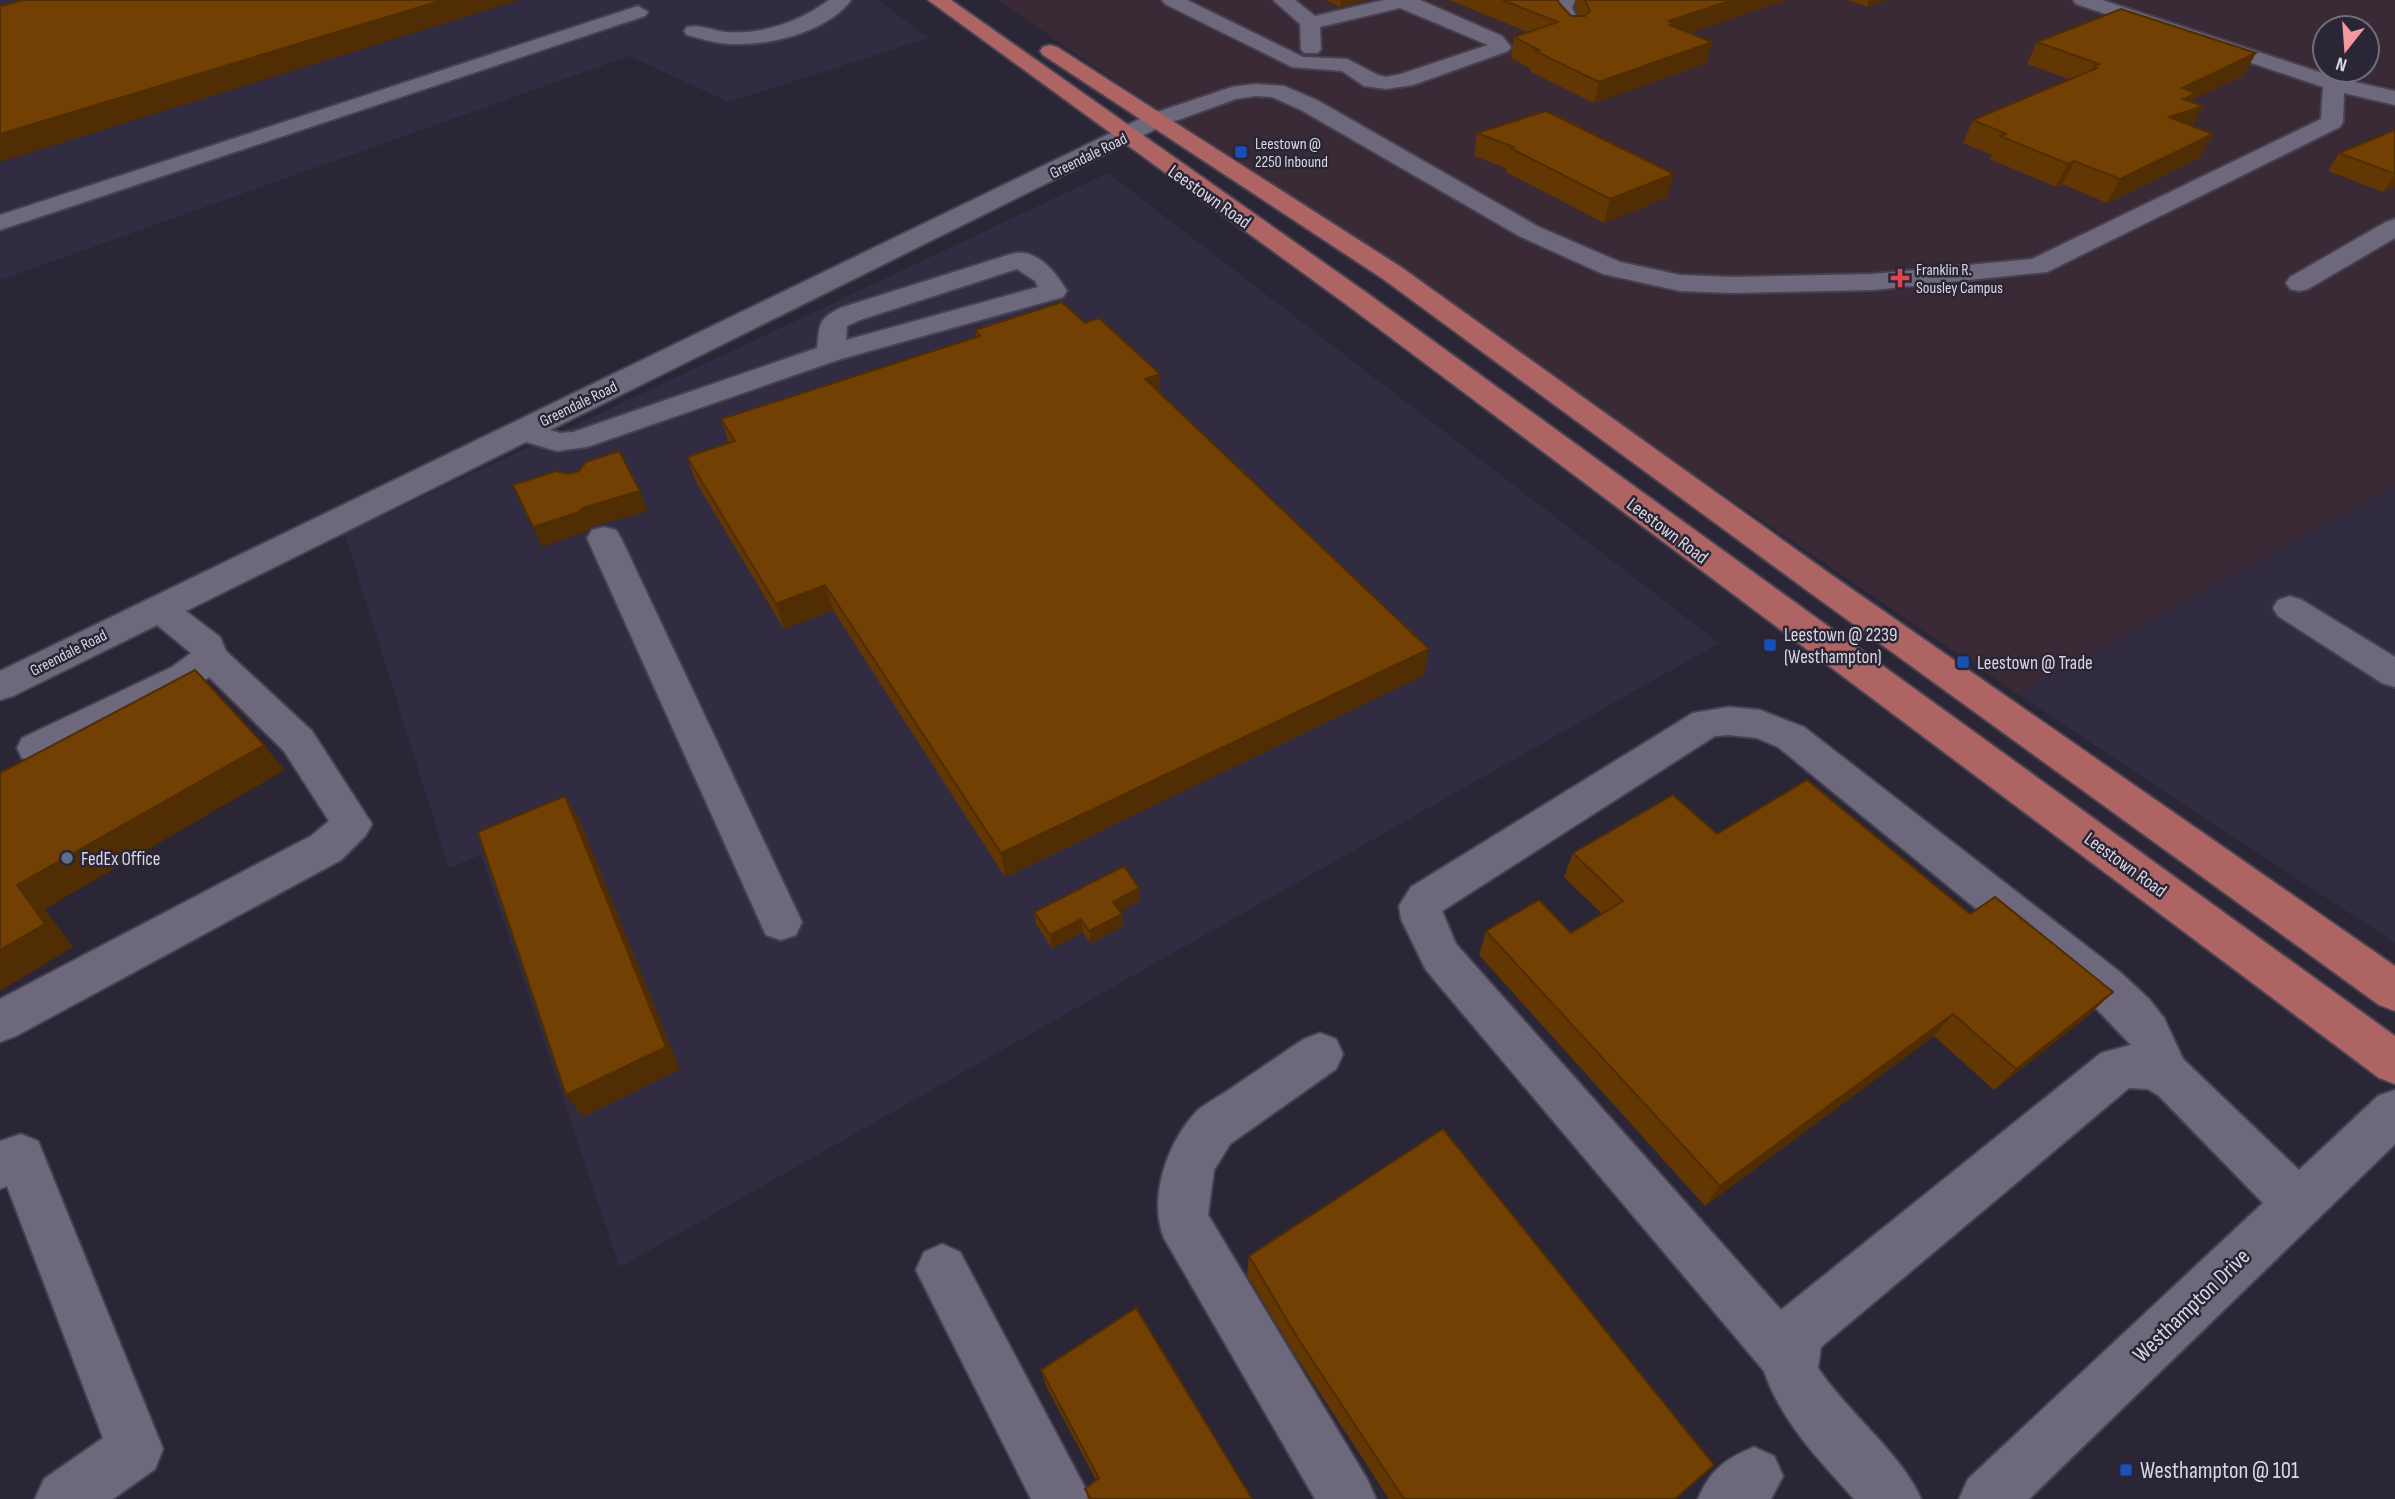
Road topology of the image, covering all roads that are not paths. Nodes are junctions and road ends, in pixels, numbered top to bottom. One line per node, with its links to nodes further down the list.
1 (611, 0): 21 (street)
2 (841, 0): 12 (street)
3 (939, 0): 22 (main road, Leestown Road)
4 (1172, 0): 14 (street)
5 (1283, 0): 10 (street)
6 (1565, 0): 11 (street)
7 (2083, 0): 16 (street)
8 (638, 12): 23 (street)
9 (1336, 18): 10 (street); 15 (street); 15 (street)
10 (1311, 23): 14 (street)
11 (1574, 30)
12 (694, 31)
13 (1037, 42): 22 (main road, Leestown Road)
14 (1299, 63): 15 (street); 19 (street)
15 (1347, 65)
16 (2311, 69)
17 (2337, 84): 19 (street)
18 (2358, 84): 20 (street)
19 (1276, 90): 22 (street, Greendale Road)
20 (2395, 97)
21 (292, 104)
22 (1141, 128): 27 (street, Greendale Road); 38 (main road, Leestown Road); 41 (main road, Leestown Road)
23 (0, 223)
24 (2395, 227): 25 (street)
25 (2299, 283)
26 (831, 353): 26 (street); 28 (street)
27 (522, 430): 28 (street); 31 (street, Greendale Road)
28 (557, 442): 29 (street)
29 (571, 471)
30 (604, 538): 37 (street)
31 (158, 607): 33 (street); 35 (street, Greendale Road)
32 (2290, 608): 34 (street)
33 (210, 657): 36 (street); 39 (street)
34 (2395, 674)
35 (0, 687)
36 (36, 748)
37 (781, 922)
38 (2395, 991)
39 (0, 1023)
40 (1320, 1054): 50 (street)
41 (2395, 1063)
42 (2162, 1070): 45 (street); 47 (street); 47 (street)
43 (2395, 1112): 45 (street, Westhampton Drive)
44 (0, 1165): 48 (street)
45 (2298, 1204): 52 (street, Westhampton Drive)
46 (942, 1270): 49 (street)
47 (1792, 1363): 51 (street)
48 (64, 1499)
49 (1062, 1499)
50 (1347, 1499)
51 (1892, 1499)
52 (1988, 1499)

